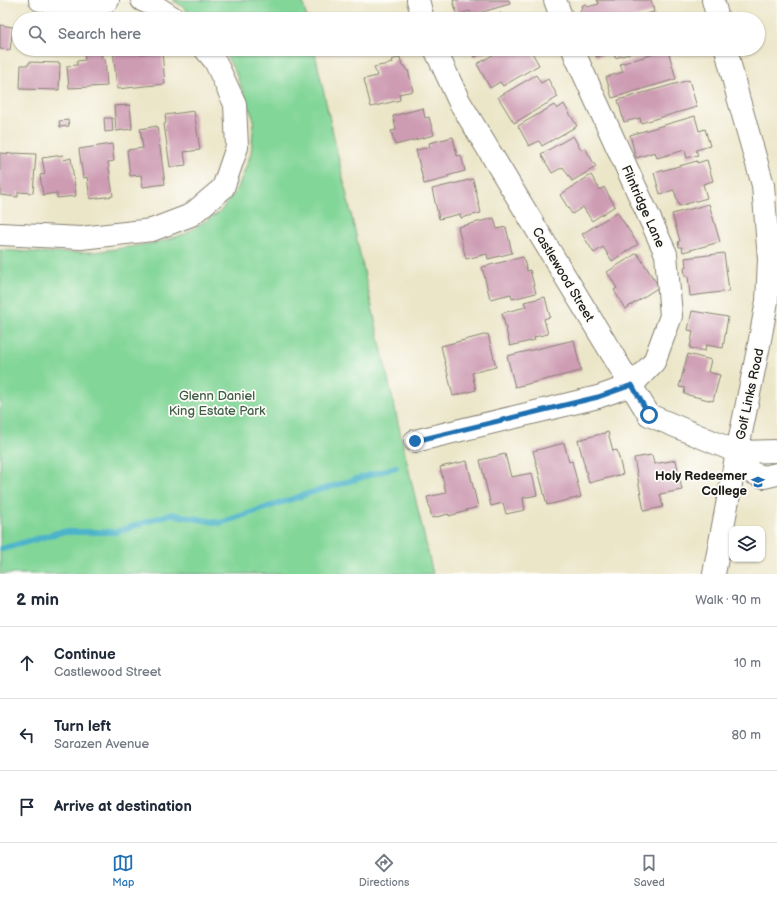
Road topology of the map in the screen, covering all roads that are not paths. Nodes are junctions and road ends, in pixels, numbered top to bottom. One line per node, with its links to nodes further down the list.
1 (40, 0): 2 (street)
2 (108, 0)
3 (142, 0): 7 (street)
4 (418, 0): 8 (street)
5 (555, 0): 9 (street)
6 (713, 0): 10 (street)
7 (165, 12)
8 (421, 12)
9 (559, 12)
10 (716, 12)
11 (211, 56): 15 (street)
12 (438, 56): 16 (street, Castlewood Street)
13 (576, 56): 16 (street, Flintridge Lane)
14 (728, 56): 19 (street, Golf Links Road)
15 (0, 234)
16 (632, 385): 17 (street); 19 (street, Castlewood Street)
17 (415, 441)
18 (777, 451): 19 (street)
19 (737, 452): 20 (street); 21 (street, Golf Links Road)
20 (777, 474)
21 (714, 574)

